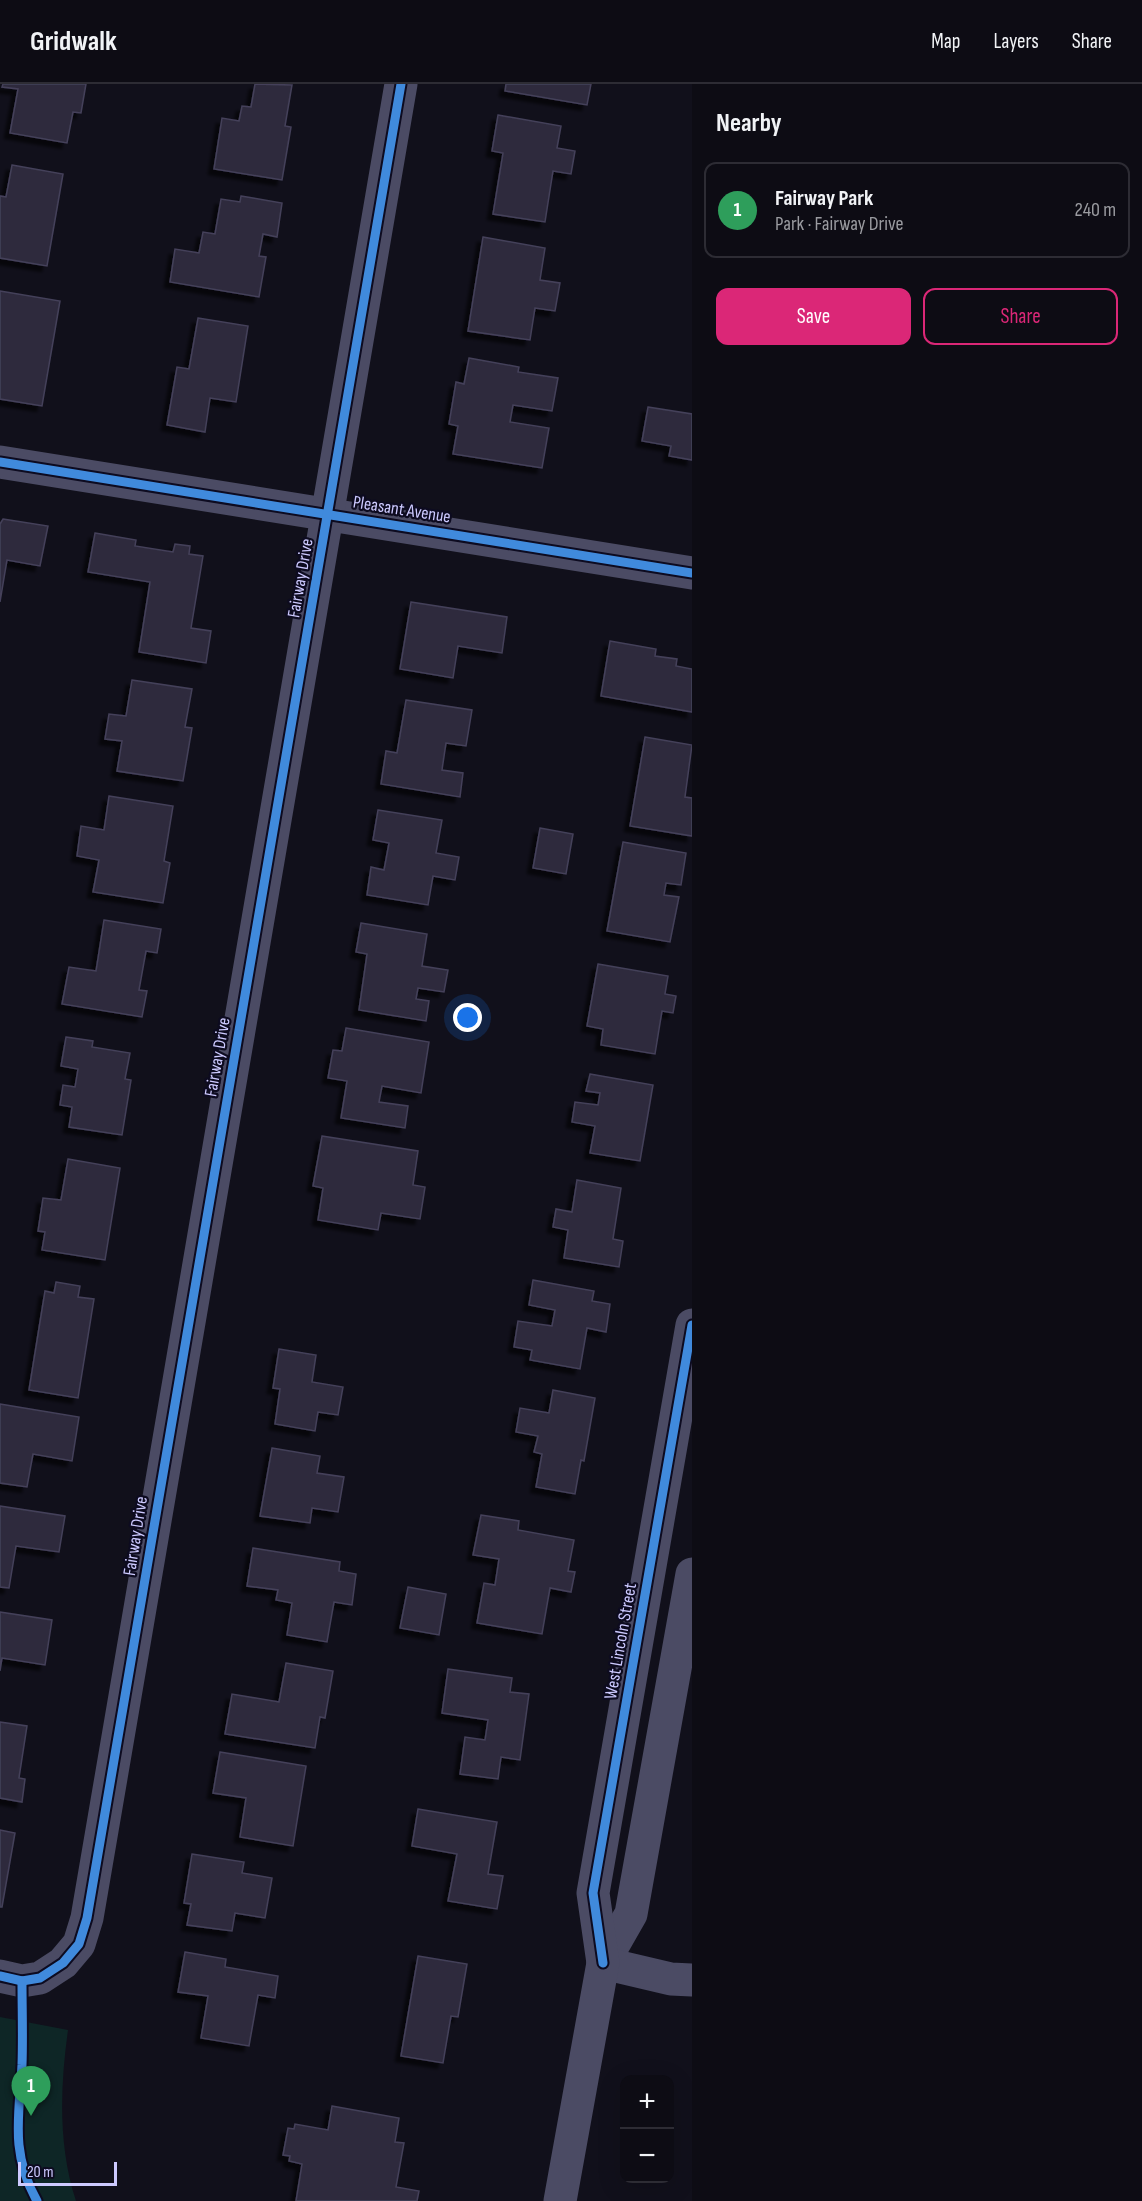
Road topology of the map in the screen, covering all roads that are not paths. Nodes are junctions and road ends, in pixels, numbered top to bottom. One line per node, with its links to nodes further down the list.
1 (401, 84): 3 (street, Fairway Drive)
2 (0, 462): 3 (street, Pleasant Avenue)
3 (328, 514): 4 (street, Pleasant Avenue); 8 (street, Fairway Drive)
4 (692, 573)
5 (692, 1325): 7 (street, West Lincoln Street)
6 (692, 1574): 7 (street, West Lincoln Street)
7 (603, 1964): 9 (street); 10 (street, West Lincoln Street)
8 (0, 1976)
9 (692, 1980)
10 (560, 2201)

